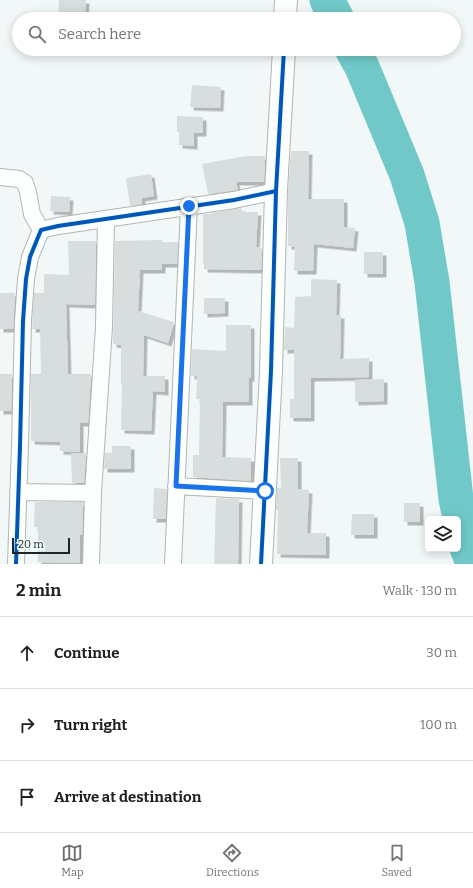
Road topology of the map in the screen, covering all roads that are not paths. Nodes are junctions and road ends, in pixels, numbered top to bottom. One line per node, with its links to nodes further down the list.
1 (286, 0): 2 (street)
2 (285, 12)
3 (284, 56): 5 (street)
4 (0, 177): 8 (street)
5 (276, 191): 6 (street); 10 (street)
6 (189, 206): 7 (street); 9 (street)
7 (106, 219): 8 (street); 12 (street)
8 (41, 230): 11 (street)
9 (176, 486): 10 (street); 15 (street)
10 (265, 491): 16 (street)
11 (18, 492): 12 (street); 13 (street)
12 (93, 493): 14 (street)
13 (16, 564)
14 (91, 564)
15 (173, 564)
16 (261, 564)

